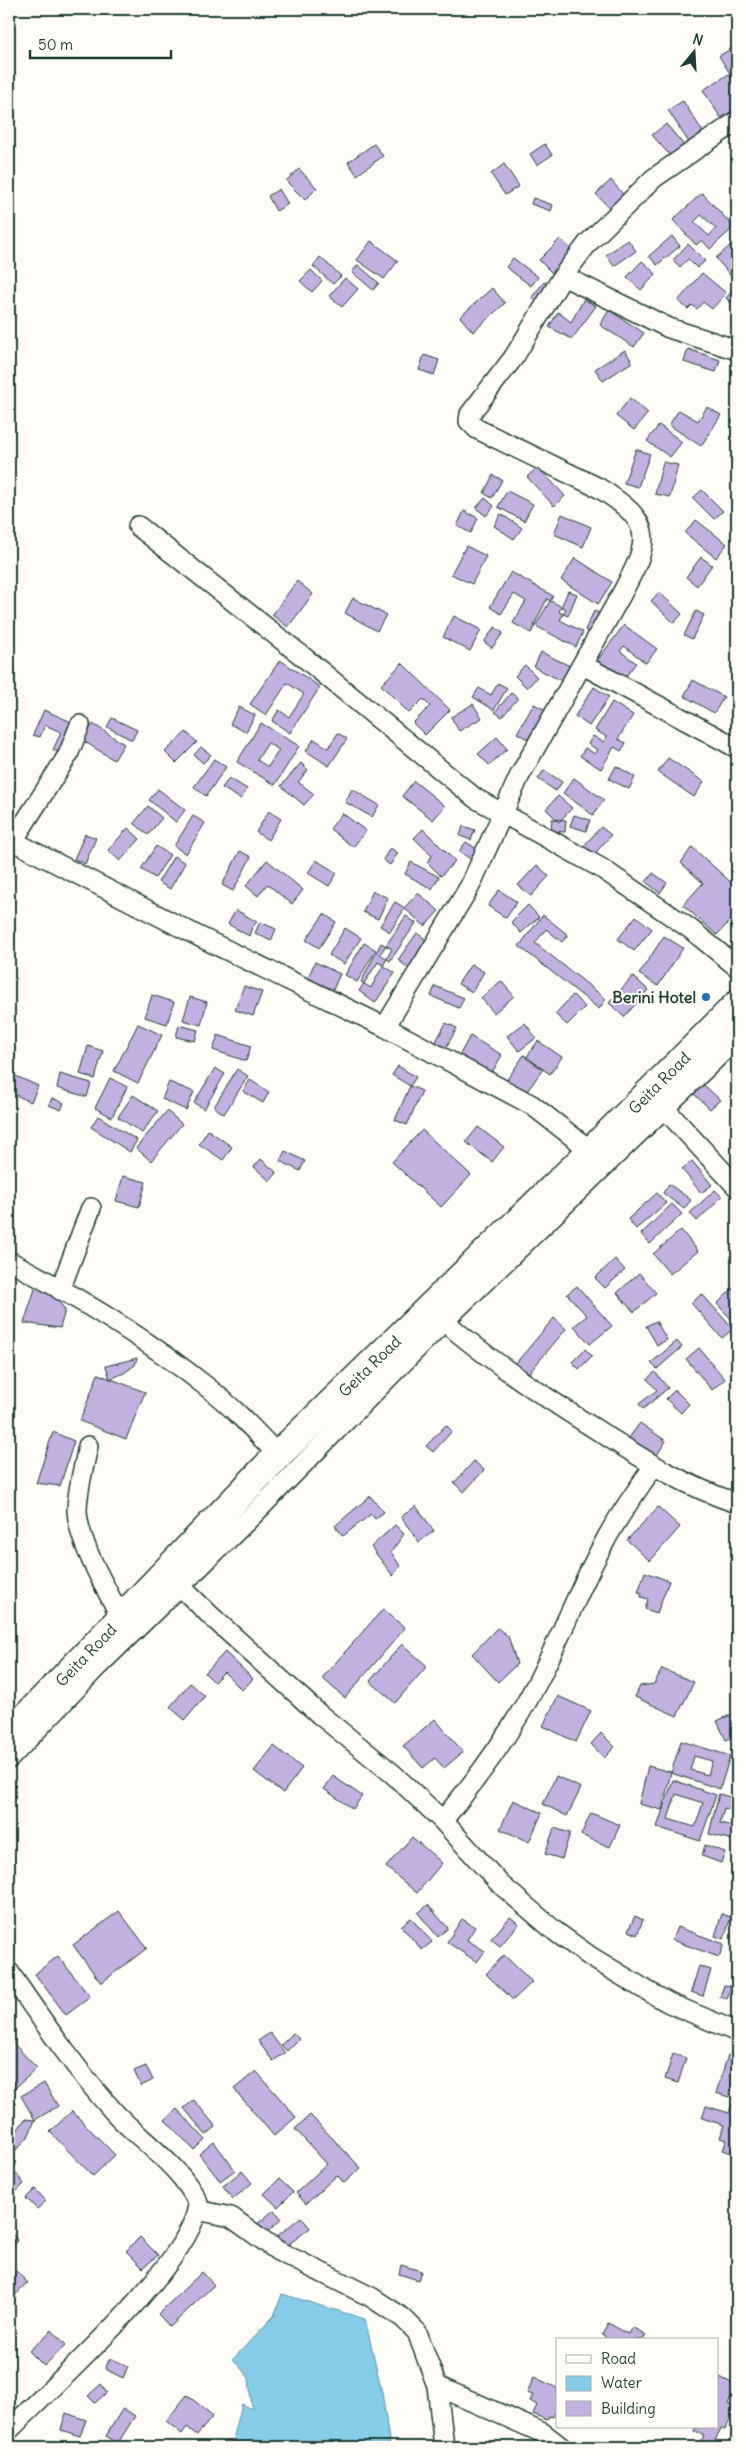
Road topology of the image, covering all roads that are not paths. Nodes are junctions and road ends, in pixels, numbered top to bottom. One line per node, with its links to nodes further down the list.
1 (737, 121): 2 (street)
2 (563, 276): 3 (street); 5 (street)
3 (737, 350)
4 (138, 526): 8 (street)
5 (582, 665): 7 (street); 8 (street)
6 (80, 725): 9 (street)
7 (737, 748)
8 (502, 814): 10 (street); 12 (street)
9 (11, 840): 12 (street)
10 (737, 967)
11 (737, 1005): 15 (highway, Geita Road)
12 (386, 1026): 15 (street)
13 (737, 1038): 14 (street)
14 (665, 1109): 16 (street); 20 (street)
15 (591, 1151): 22 (highway, Geita Road)
16 (737, 1187)
17 (91, 1208): 19 (street)
18 (9, 1261): 19 (street)
19 (60, 1290): 22 (street)
20 (444, 1321): 23 (street); 25 (street)
21 (88, 1446): 26 (street)
22 (278, 1456): 26 (highway, Geita Road)
23 (654, 1467): 24 (street); 29 (street)
24 (737, 1503)
25 (180, 1586): 28 (street); 29 (street)
26 (121, 1618): 27 (highway, Geita Road)
27 (9, 1735)
28 (9, 1759)
29 (443, 1820): 31 (street)
30 (9, 1972): 32 (street)
31 (737, 2032)
32 (197, 2210): 33 (street); 34 (street)
33 (436, 2386): 35 (street); 36 (street)
34 (9, 2430)
35 (444, 2447)
36 (561, 2447)

